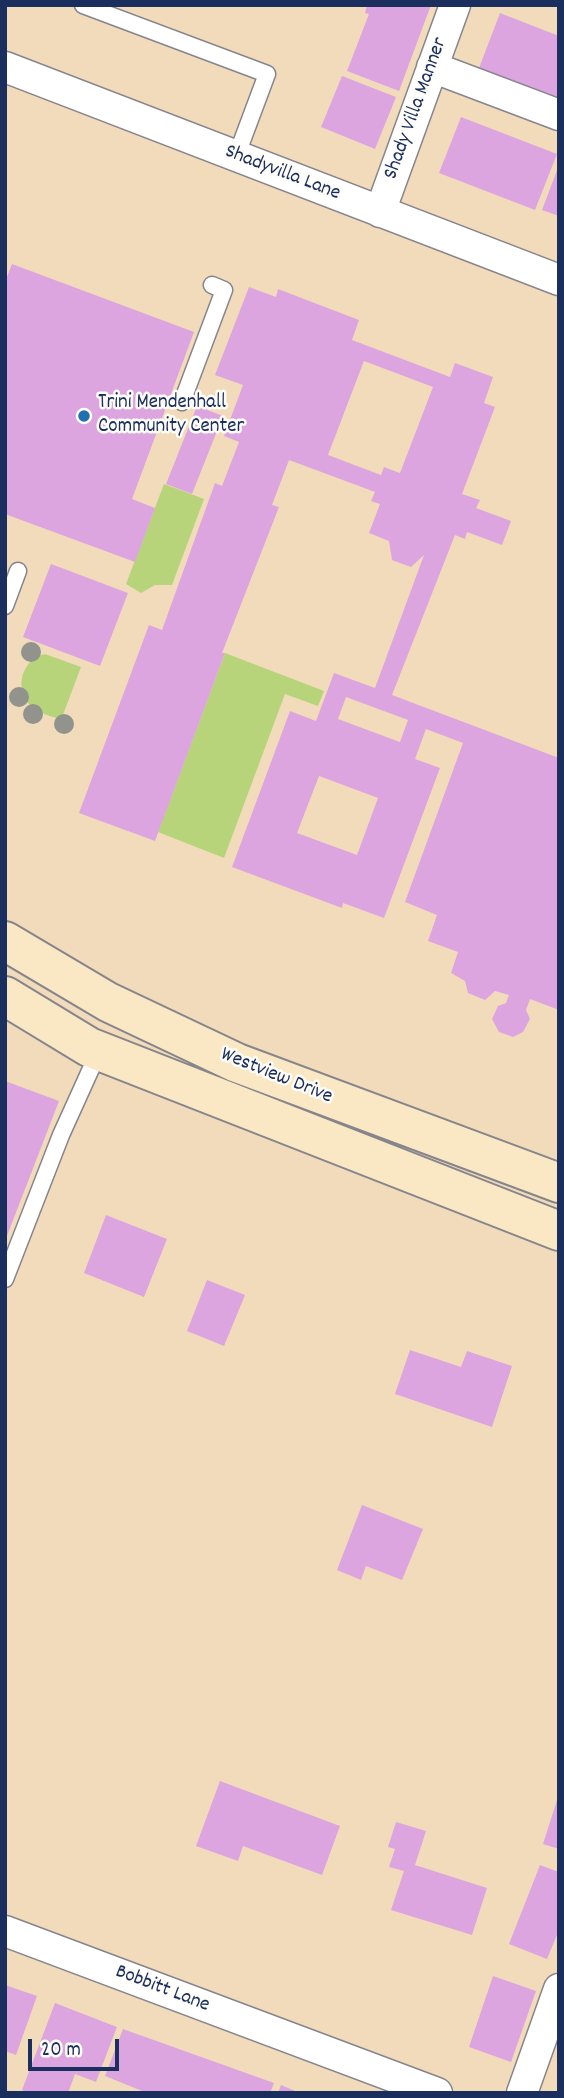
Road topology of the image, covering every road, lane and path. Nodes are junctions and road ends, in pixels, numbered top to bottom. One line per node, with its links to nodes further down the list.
1 (83, 5): 6 (lane)
2 (455, 5): 3 (street, Shady Villa Manner)
3 (432, 67): 5 (street); 7 (street, Shady Villa Manner)
4 (5, 68): 6 (street, Shadyvilla Lane)
5 (559, 115)
6 (236, 157): 7 (street, Shadyvilla Lane)
7 (380, 212): 8 (street, Shadyvilla Lane)
8 (559, 280)
9 (212, 285): 10 (lane)
10 (182, 402)
11 (18, 571): 12 (lane)
12 (5, 606)
13 (5, 942): 15 (main road, Westview Drive)
14 (5, 996): 16 (main road, Westview Drive)
15 (108, 1002): 16 (main road); 17 (main road, Westview Drive)
16 (94, 1049): 18 (main road, Westview Drive); 19 (lane)
17 (559, 1183)
18 (559, 1231)
19 (5, 1279)
20 (5, 1931): 22 (street, Bobbitt Lane)
21 (559, 1989): 24 (street)
22 (394, 2085): 23 (street, Bobbitt Lane)
23 (433, 2092)
24 (522, 2093)

